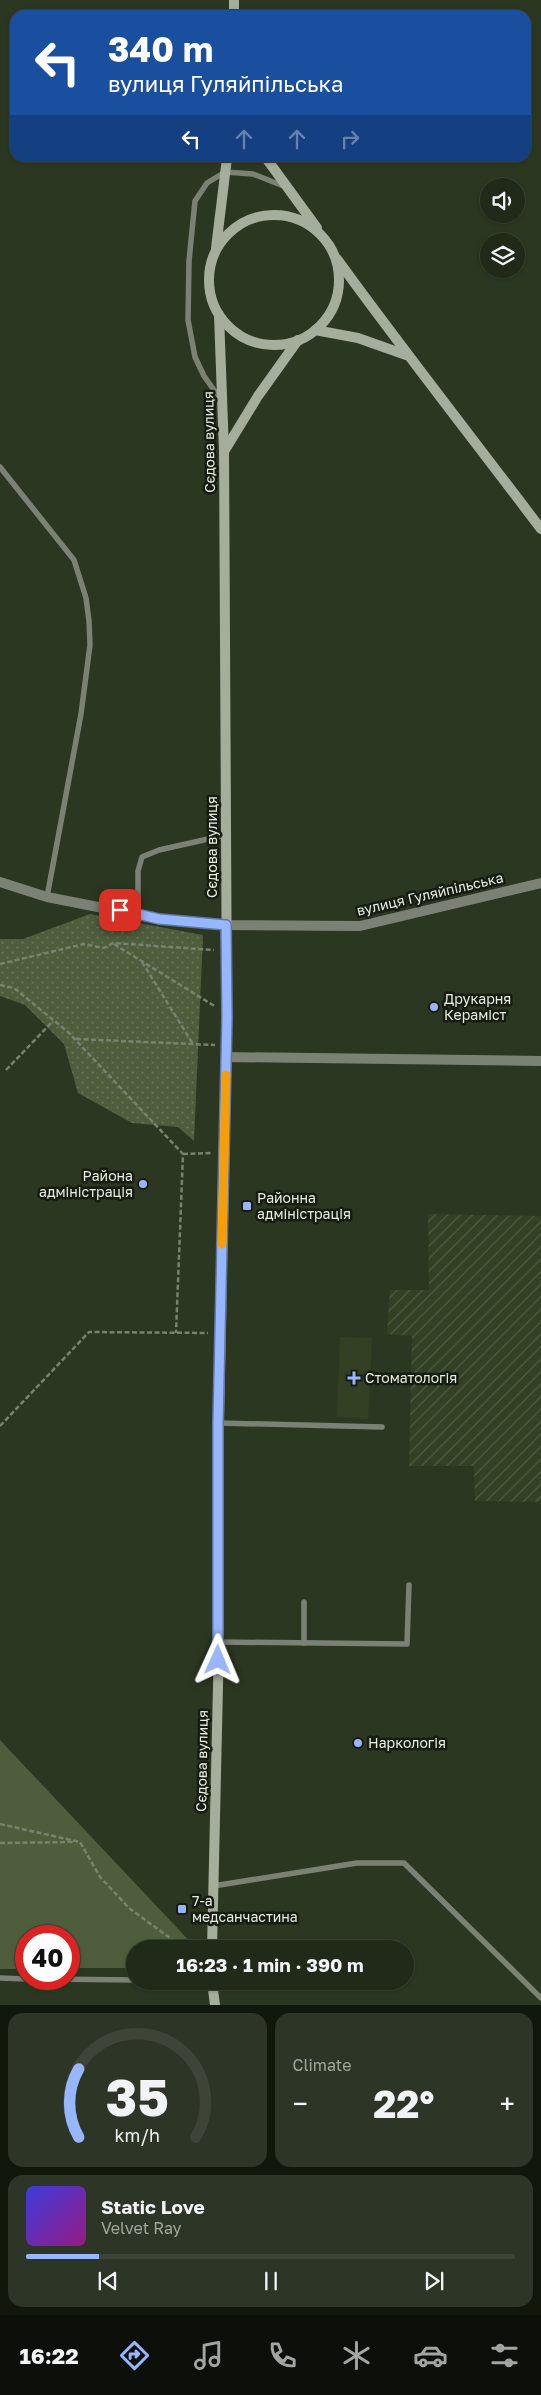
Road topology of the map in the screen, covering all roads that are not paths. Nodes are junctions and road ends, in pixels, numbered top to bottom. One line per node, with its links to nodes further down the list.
1 (226, 162): 3 (street)
2 (269, 162): 4 (street)
3 (225, 172): 4 (lane); 6 (street); 12 (lane)
4 (288, 188): 5 (street)
5 (325, 239): 6 (street); 7 (street)
6 (216, 250): 8 (street)
7 (335, 256): 9 (street); 11 (street)
8 (219, 314): 10 (street); 12 (street, Сєдова вулиця)
9 (316, 330): 10 (street); 11 (street)
10 (298, 340): 13 (street)
11 (406, 355): 15 (street)
12 (222, 400): 13 (street, Сєдова вулиця)
13 (224, 451): 16 (street, Сєдова вулиця)
14 (0, 467): 19 (lane)
15 (541, 529)
16 (226, 835): 20 (lane); 21 (street, Сєдова вулиця)
17 (0, 882): 19 (street, вулиця Гуляйпільська)
18 (541, 883): 21 (street, вулиця Гуляйпільська)
19 (47, 897): 20 (street, вулиця Гуляйпільська)
20 (138, 914): 21 (street, вулиця Гуляйпільська)
21 (226, 925): 22 (street, Сєдова вулиця)
22 (226, 1057): 23 (street); 24 (street, Сєдова вулиця)
23 (541, 1061)
24 (218, 1423): 25 (lane); 28 (street, Сєдова вулиця)
25 (382, 1427)
26 (409, 1585): 29 (lane)
27 (304, 1602): 29 (lane)
28 (219, 1642): 29 (lane); 30 (street, Сєдова вулиця)
29 (304, 1643)
30 (213, 1886): 31 (street, Сєдова вулиця); 37 (lane)
31 (212, 1940)
32 (0, 1978): 33 (lane)
33 (15, 1978)
34 (80, 1979): 35 (lane)
35 (126, 1980)
36 (213, 1990): 38 (street)
37 (541, 1998)
38 (215, 2005)

